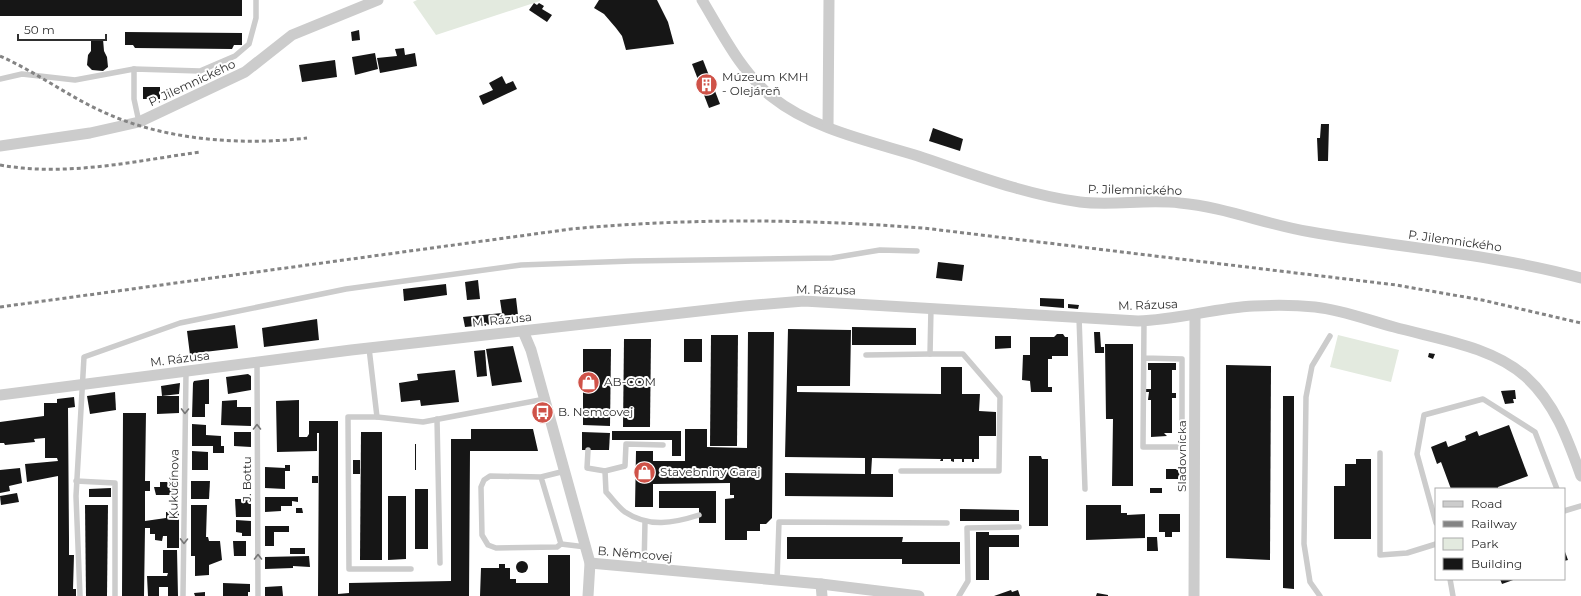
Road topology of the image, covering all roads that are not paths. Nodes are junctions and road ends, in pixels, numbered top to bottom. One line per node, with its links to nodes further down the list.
1 (256, 0): 5 (lane)
2 (702, 0): 8 (street, P. Jilemnického)
3 (829, 0): 8 (street)
4 (371, 1): 7 (street, P. Jilemnického)
5 (134, 69): 6 (lane); 7 (lane)
6 (0, 80)
7 (139, 122): 9 (street, P. Jilemnického)
8 (828, 127): 11 (street, P. Jilemnického)
9 (0, 146)
10 (917, 251): 24 (lane)
11 (1581, 278)
12 (931, 308): 14 (street, M. Rázusa); 16 (street, M. Rázusa); 19 (lane)
13 (1195, 316): 15 (street, M. Rázusa); 35 (street, M. Rázusa); 65 (street, Sladovnícka)
14 (1079, 317): 15 (street, M. Rázusa); 39 (lane)
15 (1144, 321): 21 (lane)
16 (523, 331): 18 (street, M. Rázusa); 26 (street, B. Němcovej)
17 (1330, 336): 66 (lane)
18 (369, 348): 22 (street, M. Rázusa); 27 (lane)
19 (930, 354): 20 (lane); 33 (lane)
20 (866, 355)
21 (1144, 358): 21 (lane)
22 (257, 362): 23 (street, M. Rázusa); 60 (lane, J. Bottu, one-way to 22)
23 (186, 372): 24 (street, M. Rázusa); 59 (lane, Kukučínova, one-way to 59)
24 (82, 384): 25 (street, M. Rázusa); 37 (lane)
25 (0, 395)
26 (545, 399): 28 (lane); 34 (street, B. Němcovej)
27 (377, 417): 28 (lane); 53 (lane)
28 (437, 419): 50 (lane)
29 (663, 445): 32 (lane)
30 (588, 450): 32 (lane)
31 (1380, 453): 48 (lane)
32 (605, 471): 44 (lane)
33 (901, 471)
34 (565, 472): 36 (lane); 49 (street, B. Němcovej)
35 (1581, 476)
36 (541, 477): 47 (lane); 47 (lane)
37 (76, 481): 57 (lane); 58 (lane)
38 (1557, 488): 43 (lane)
39 (1085, 489)
40 (1581, 506): 41 (lane)
41 (1565, 510)
42 (699, 515): 44 (lane)
43 (1435, 519)
44 (645, 522): 52 (lane)
45 (947, 523): 54 (lane)
46 (1019, 527): 64 (lane)
47 (561, 544): 49 (lane)
48 (1435, 544)
49 (586, 547): 51 (street, B. Němcovej)
50 (440, 563)
51 (590, 563): 52 (street, B. Němcovej); 61 (street)
52 (644, 568): 54 (street, B. Němcovej)
53 (411, 569)
54 (777, 580): 56 (street, B. Němcovej)
55 (1450, 580): 67 (lane)
56 (822, 584): 62 (street); 63 (street, B. Němcovej)
57 (80, 596)
58 (115, 596)
59 (183, 596)
60 (258, 596)
61 (588, 596)
62 (822, 596)
63 (919, 596)
64 (959, 596)
65 (1194, 596)
66 (1320, 596)
67 (1453, 596)

